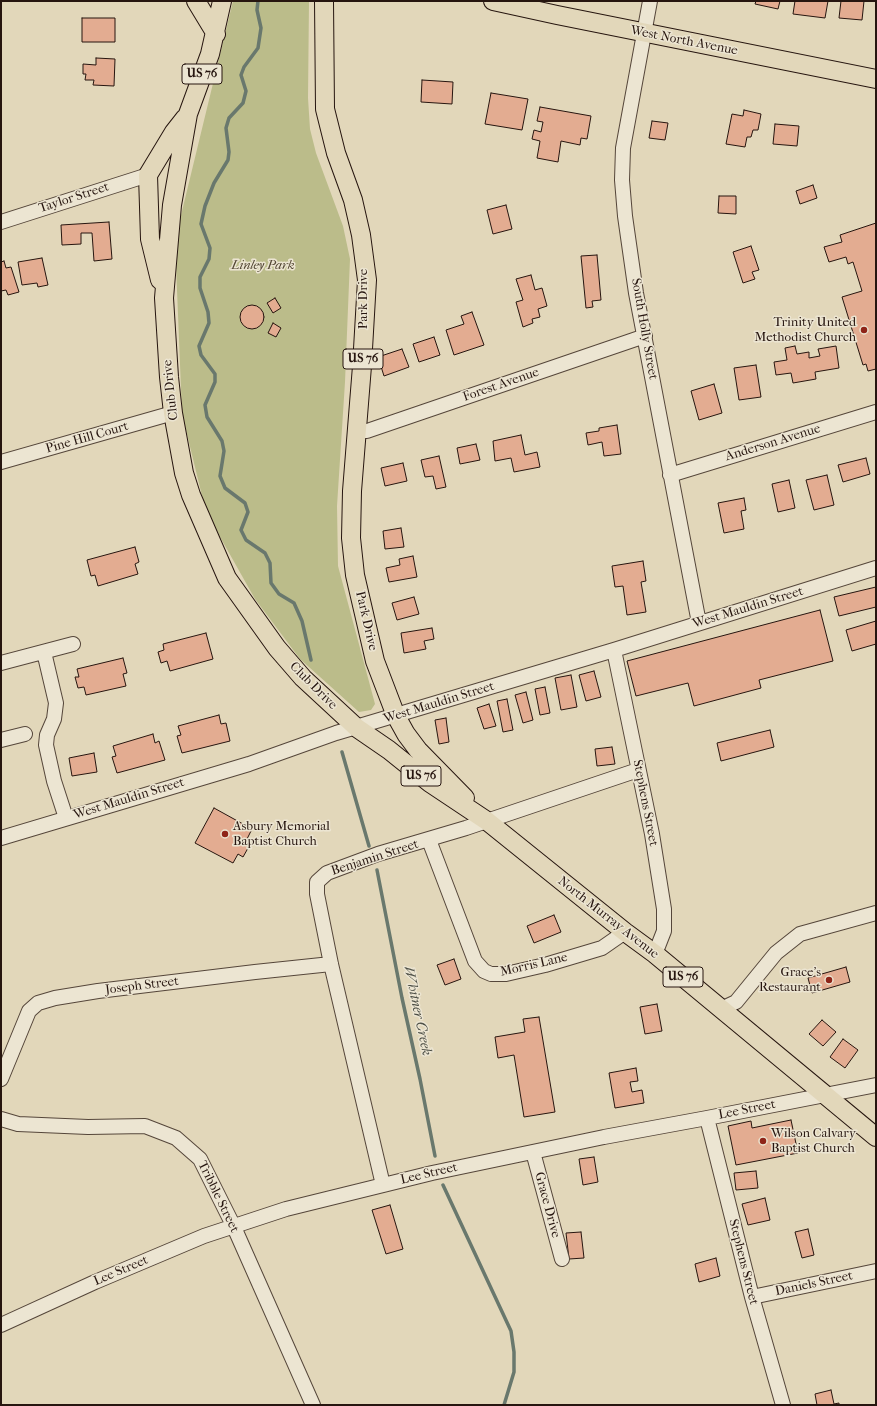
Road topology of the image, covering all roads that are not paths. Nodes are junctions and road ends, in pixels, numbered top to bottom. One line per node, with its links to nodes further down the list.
1 (196, 1): 7 (main road)
2 (222, 1): 7 (main road, Club Drive / US 76)
3 (324, 1): 16 (main road, Park Drive / US 76)
4 (493, 1): 6 (main road, West North Avenue)
5 (650, 1): 6 (street, South Holly Street)
6 (643, 32): 8 (main road, West North Avenue); 13 (street, South Holly Street)
7 (216, 34): 9 (main road, Club Drive / US 76)
8 (876, 79)
9 (188, 114): 10 (main road); 12 (main road, Club Drive / US 76)
10 (148, 175): 11 (street, Taylor Street); 12 (main road)
11 (1, 222)
12 (164, 298): 15 (main road, Club Drive / US 76)
13 (645, 336): 16 (street, Forest Avenue); 18 (street, South Holly Street)
14 (876, 412): 18 (street, Anderson Avenue)
15 (172, 413): 17 (street, Pine Hill Court); 26 (main road, Club Drive / US 76)
16 (357, 431): 25 (main road, Park Drive / US 76)
17 (1, 462)
18 (670, 475): 20 (street, South Holly Street)
19 (876, 568): 20 (street, West Mauldin Street)
20 (699, 623): 22 (street, West Mauldin Street)
21 (73, 644): 23 (street)
22 (614, 650): 25 (street, West Mauldin Street); 29 (street, Stephens Street)
23 (44, 652): 24 (street); 30 (street)
24 (1, 663)
25 (396, 716): 26 (street, West Mauldin Street); 31 (main road, North Murray Avenue / US 76)
26 (357, 728): 30 (street, West Mauldin Street); 31 (main road, North Murray Avenue / US 76)
27 (25, 734): 28 (street)
28 (1, 740)
29 (638, 770): 31 (street, Benjamin Street); 36 (street, Stephens Street)
30 (66, 818): 32 (street, West Mauldin Street)
31 (487, 821): 33 (street, Benjamin Street); 35 (main road, North Murray Avenue / US 76)
32 (1, 838)
33 (429, 840): 35 (street, Morris Lane); 37 (street, Benjamin Street)
34 (876, 913): 38 (street)
35 (625, 932): 36 (main road, North Murray Avenue / US 76)
36 (654, 954): 38 (main road, North Murray Avenue / US 76)
37 (331, 964): 39 (street, Joseph Street); 46 (street, Benjamin Street)
38 (721, 1008): 41 (main road, North Murray Avenue / US 76)
39 (1, 1079)
40 (876, 1085): 41 (street, Lee Street)
41 (826, 1095): 42 (street, Lee Street); 44 (main road, North Murray Avenue / US 76)
42 (707, 1118): 45 (street, Lee Street); 50 (street, Stephens Street)
43 (2, 1121): 47 (street, Tribble Street)
44 (876, 1137)
45 (532, 1152): 46 (street, Lee Street); 48 (street, Grace Drive)
46 (383, 1185): 47 (street, Lee Street)
47 (234, 1227): 51 (street, Lee Street); 52 (street, Tribble Street)
48 (562, 1259)
49 (876, 1271): 50 (street, Daniels Street)
50 (752, 1297): 53 (street, Stephens Street)
51 (1, 1325)
52 (313, 1405)
53 (783, 1405)

